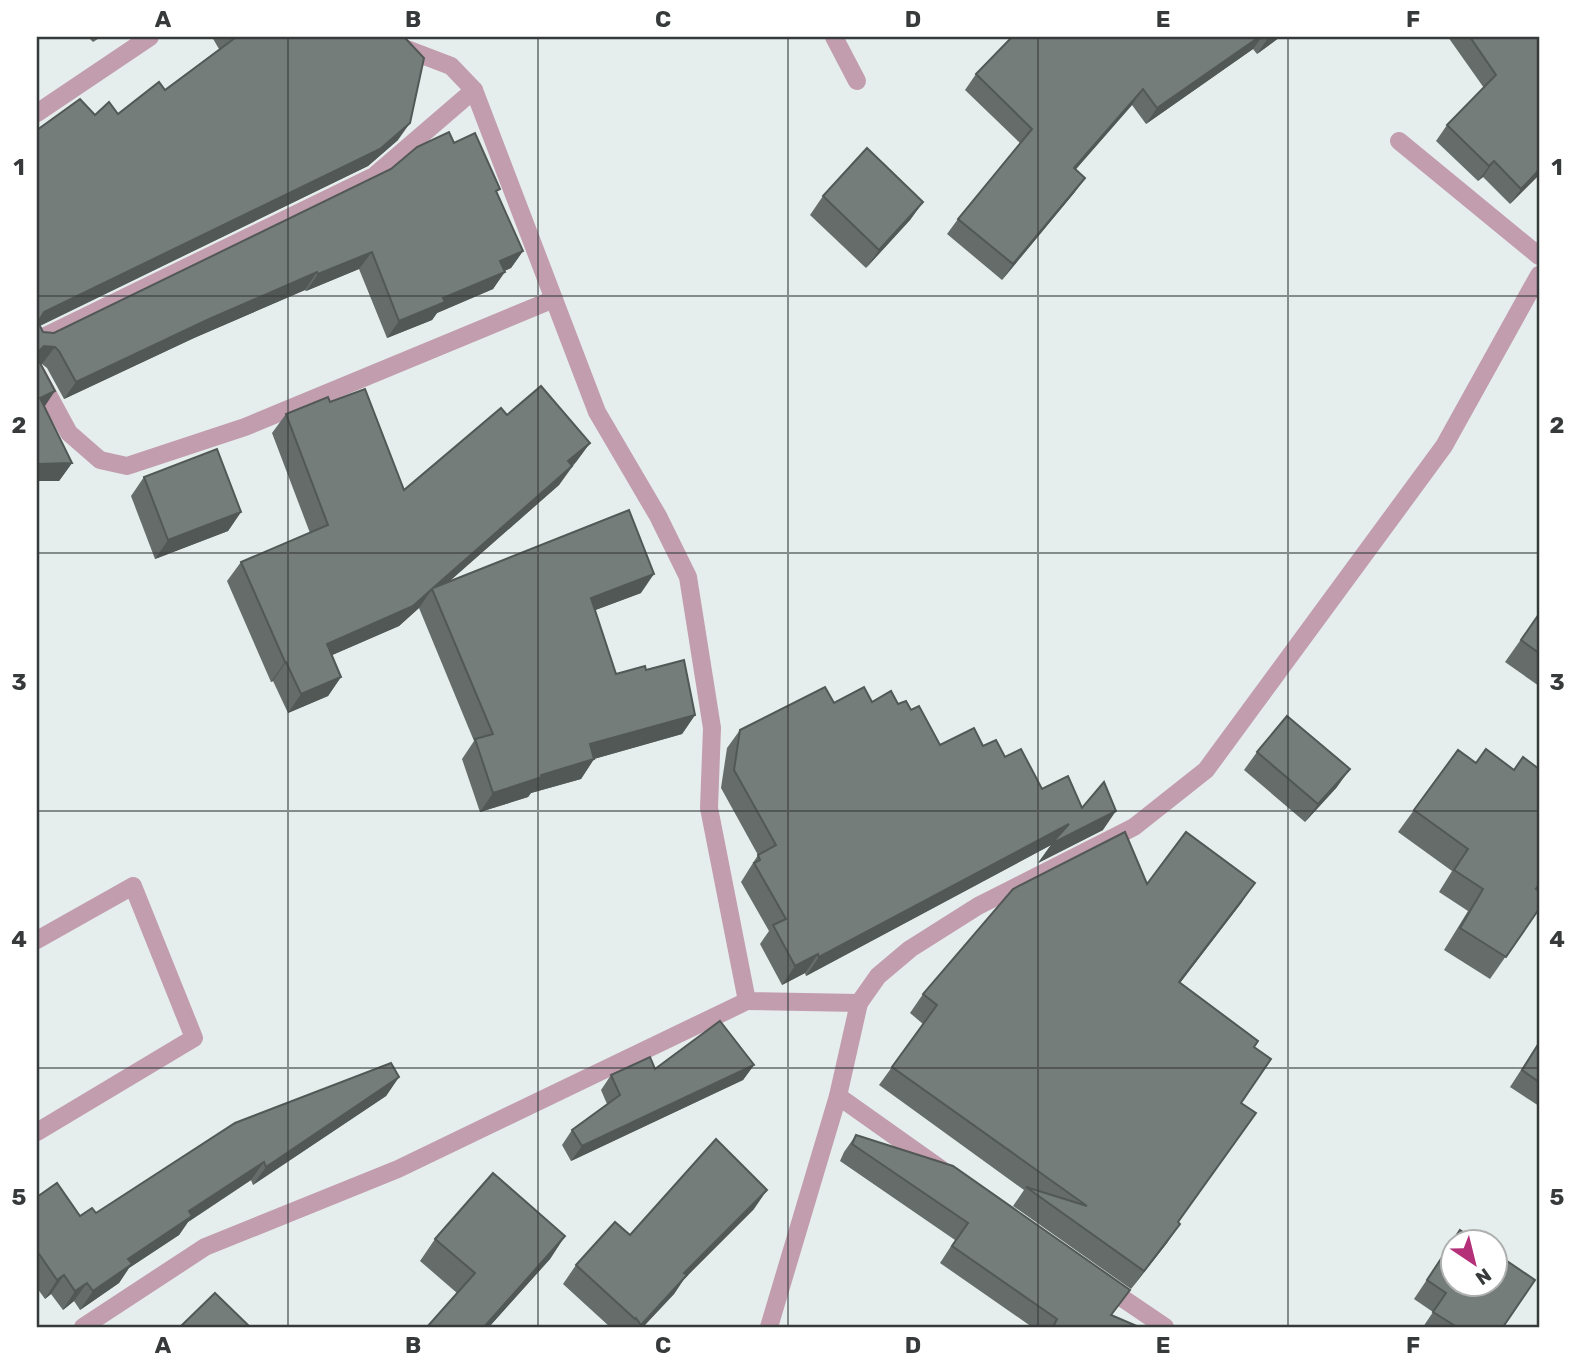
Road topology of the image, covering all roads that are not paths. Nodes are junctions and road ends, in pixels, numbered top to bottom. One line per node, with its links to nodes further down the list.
1 (150, 37): 6 (street)
2 (376, 37): 5 (street)
3 (834, 37): 4 (street)
4 (857, 80)
5 (474, 90): 10 (street); 11 (street)
6 (37, 113)
7 (1399, 141): 8 (street)
8 (1539, 256)
9 (1539, 275): 15 (street)
10 (554, 299): 12 (street); 14 (street)
11 (37, 340)
12 (37, 374)
13 (37, 940): 17 (street)
14 (747, 1002): 15 (street); 21 (street)
15 (859, 1003): 16 (street)
16 (838, 1096): 18 (street); 22 (street)
17 (37, 1132)
18 (951, 1177)
19 (1087, 1273): 20 (street)
20 (1141, 1320): 23 (street)
21 (83, 1327)
22 (769, 1327)
23 (1165, 1327)

